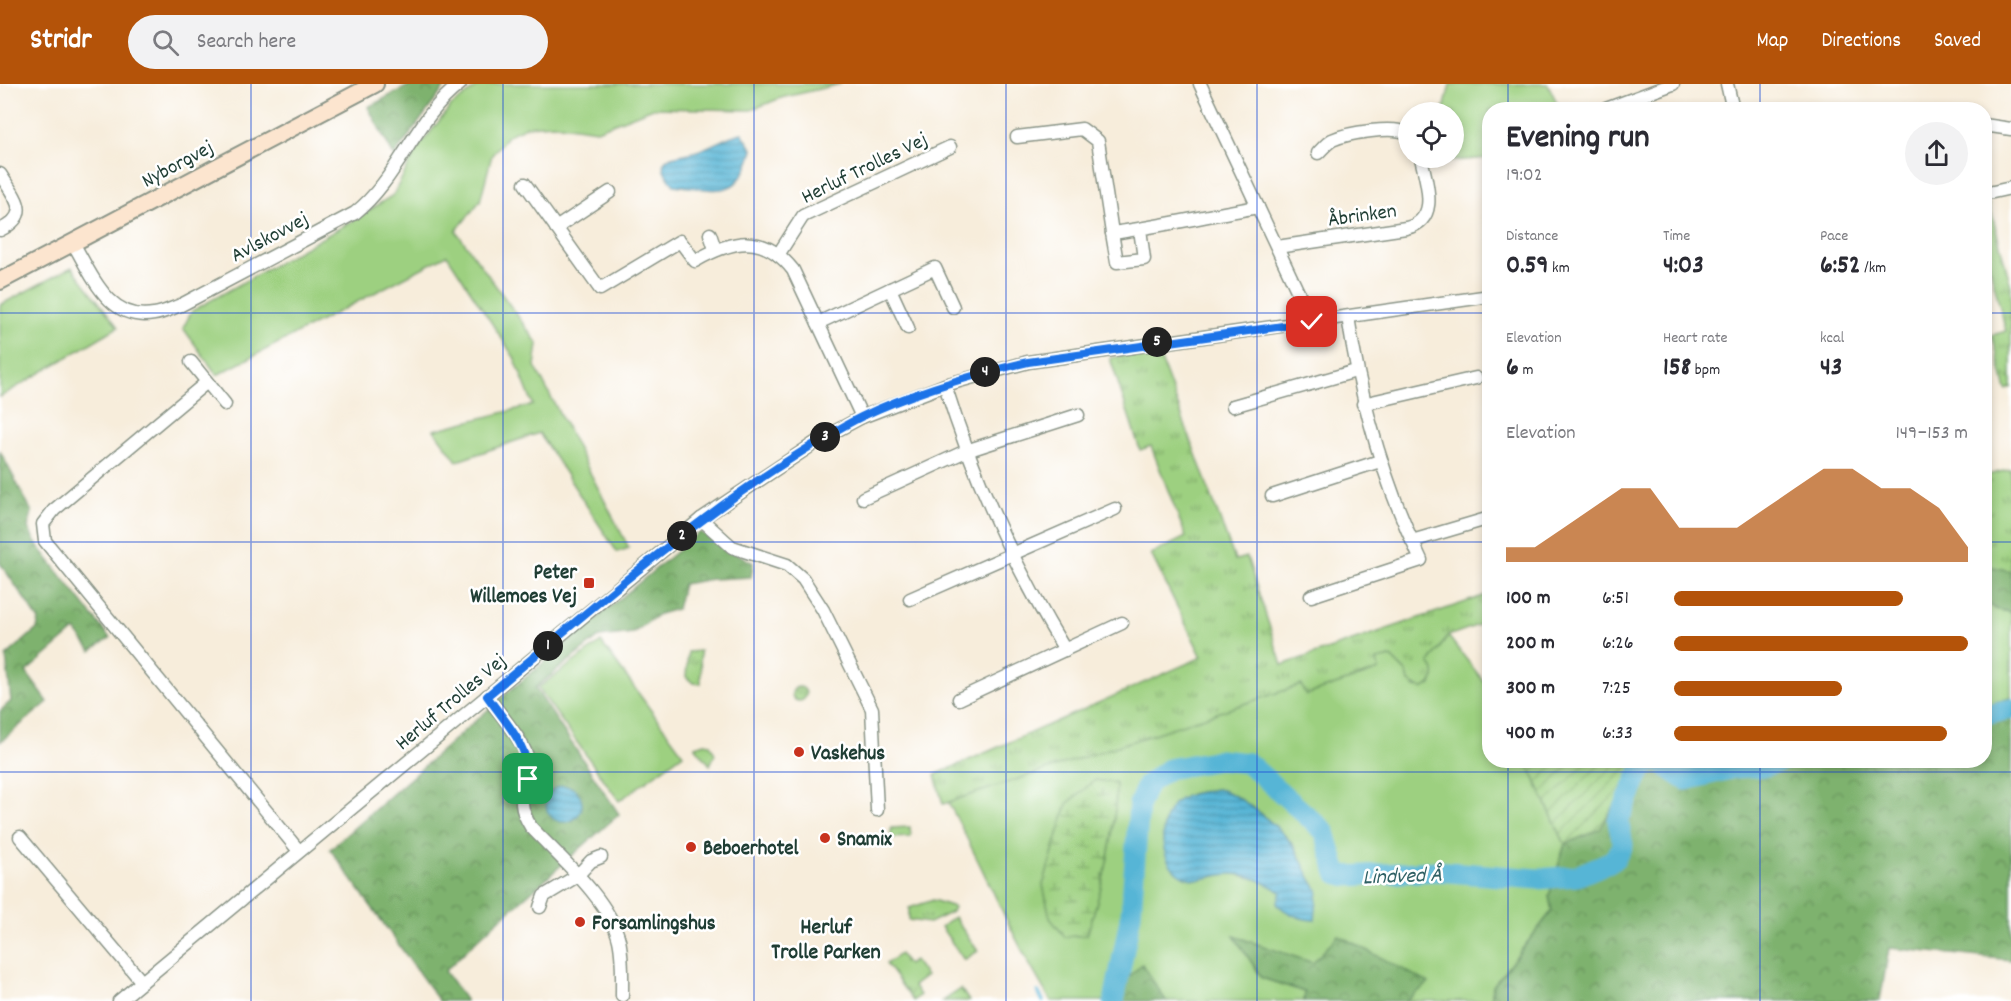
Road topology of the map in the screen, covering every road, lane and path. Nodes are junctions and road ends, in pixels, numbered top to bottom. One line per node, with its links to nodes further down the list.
1 (375, 84): 26 (main road, Nyborgvej)
2 (460, 84): 26 (street, Avlskovvej)
3 (1200, 84): 20 (street)
4 (1673, 84): 6 (street)
5 (1727, 84): 7 (street)
6 (1625, 102)
7 (1731, 102)
8 (1992, 126): 9 (street)
9 (2011, 129)
10 (1398, 130): 13 (street)
11 (1017, 137): 24 (street)
12 (950, 147): 29 (street, Herluf Trolles Vej)
13 (1318, 153)
14 (1423, 168): 27 (street, Åbrinken)
15 (0, 174): 23 (street)
16 (525, 184): 21 (street)
17 (2011, 188): 19 (street)
18 (610, 192): 21 (street)
19 (1992, 192)
20 (1258, 207): 22 (street); 27 (street)
21 (556, 228): 28 (street)
22 (1140, 229): 24 (street); 24 (street)
23 (0, 230)
24 (1112, 233)
25 (710, 234): 28 (street)
26 (73, 243): 30 (main road, Nyborgvej)
27 (1277, 247): 35 (street)
28 (715, 249): 29 (street)
29 (778, 255): 36 (street)
30 (0, 281)
31 (890, 289): 33 (street); 36 (street); 37 (street)
32 (1482, 297): 34 (street, Herluf Trolles Vej)
33 (953, 307)
34 (1348, 317): 35 (street, Herluf Trolles Vej); 39 (street)
35 (1312, 322): 42 (street, Herluf Trolles Vej)
36 (818, 323): 47 (street)
37 (908, 328)
38 (191, 362): 41 (street)
39 (1356, 370): 44 (street); 45 (street)
40 (1476, 378): 44 (street)
41 (207, 382): 43 (street); 65 (street)
42 (945, 385): 47 (street, Herluf Trolles Vej); 48 (street)
43 (225, 404)
44 (1364, 404): 49 (street)
45 (1233, 406)
46 (1078, 415): 48 (street)
47 (862, 417): 53 (street, Herluf Trolles Vej)
48 (966, 451): 51 (street); 56 (street)
49 (1380, 461): 50 (street); 55 (street)
50 (1272, 496)
51 (863, 498)
52 (1115, 509): 56 (street)
53 (701, 519): 61 (street, Herluf Trolles Vej); 63 (street)
54 (1482, 520): 55 (street)
55 (1412, 541): 57 (street)
56 (1010, 553): 58 (street); 60 (street)
57 (1311, 596)
58 (910, 599)
59 (1122, 623): 60 (street)
60 (1065, 650): 62 (street)
61 (487, 696): 65 (street, Herluf Trolles Vej); 67 (street)
62 (959, 699)
63 (877, 810)
64 (20, 837): 69 (street)
65 (299, 851): 69 (street, Herluf Trolles Vej)
66 (601, 857): 67 (street)
67 (577, 876): 68 (street); 70 (street)
68 (540, 907)
69 (142, 982): 71 (street, Herluf Trolles Vej)
70 (622, 996)
71 (119, 1001)

